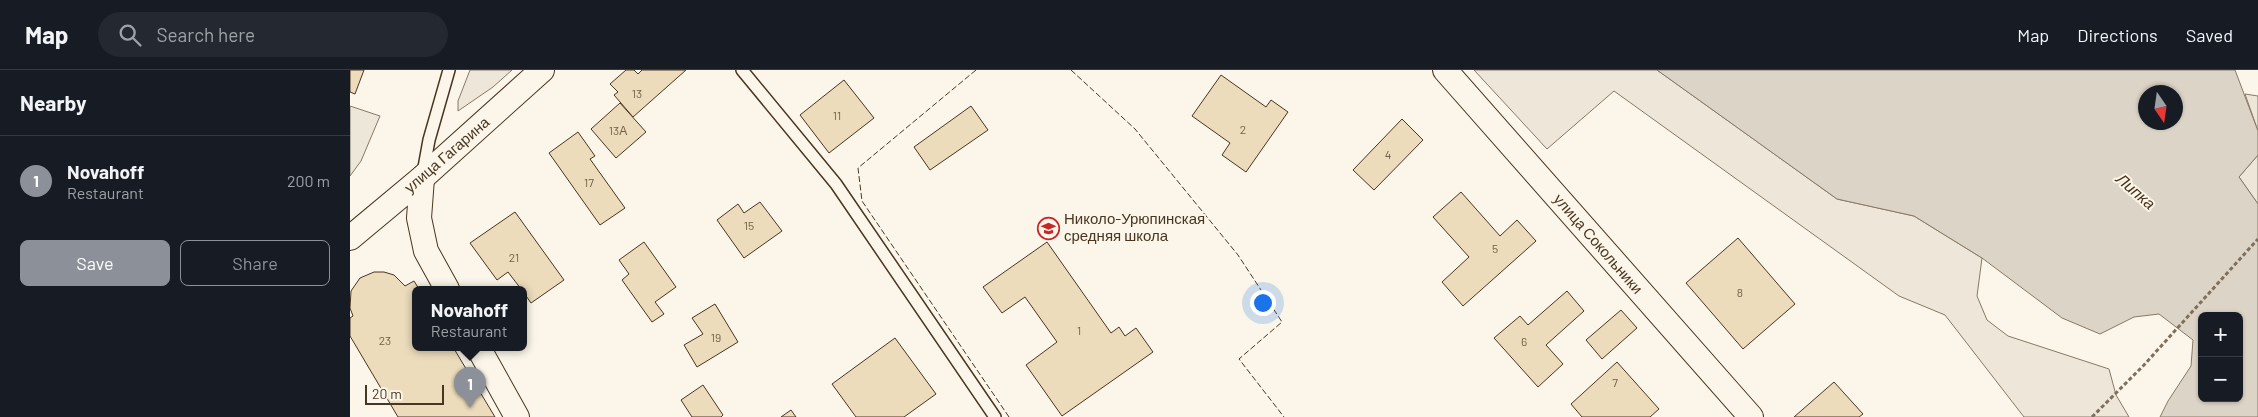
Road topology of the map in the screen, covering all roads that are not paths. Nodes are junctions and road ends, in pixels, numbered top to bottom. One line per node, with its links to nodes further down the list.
1 (449, 70): 5 (lane)
2 (542, 70): 5 (street, улица Гагарина)
3 (742, 70): 10 (lane)
4 (1445, 70): 11 (street, улица Сокольники)
5 (422, 178): 6 (street, улица Гагарина); 7 (street)
6 (350, 238)
7 (445, 286)
8 (480, 351): 9 (street)
9 (516, 417)
10 (994, 417)
11 (1751, 417)

